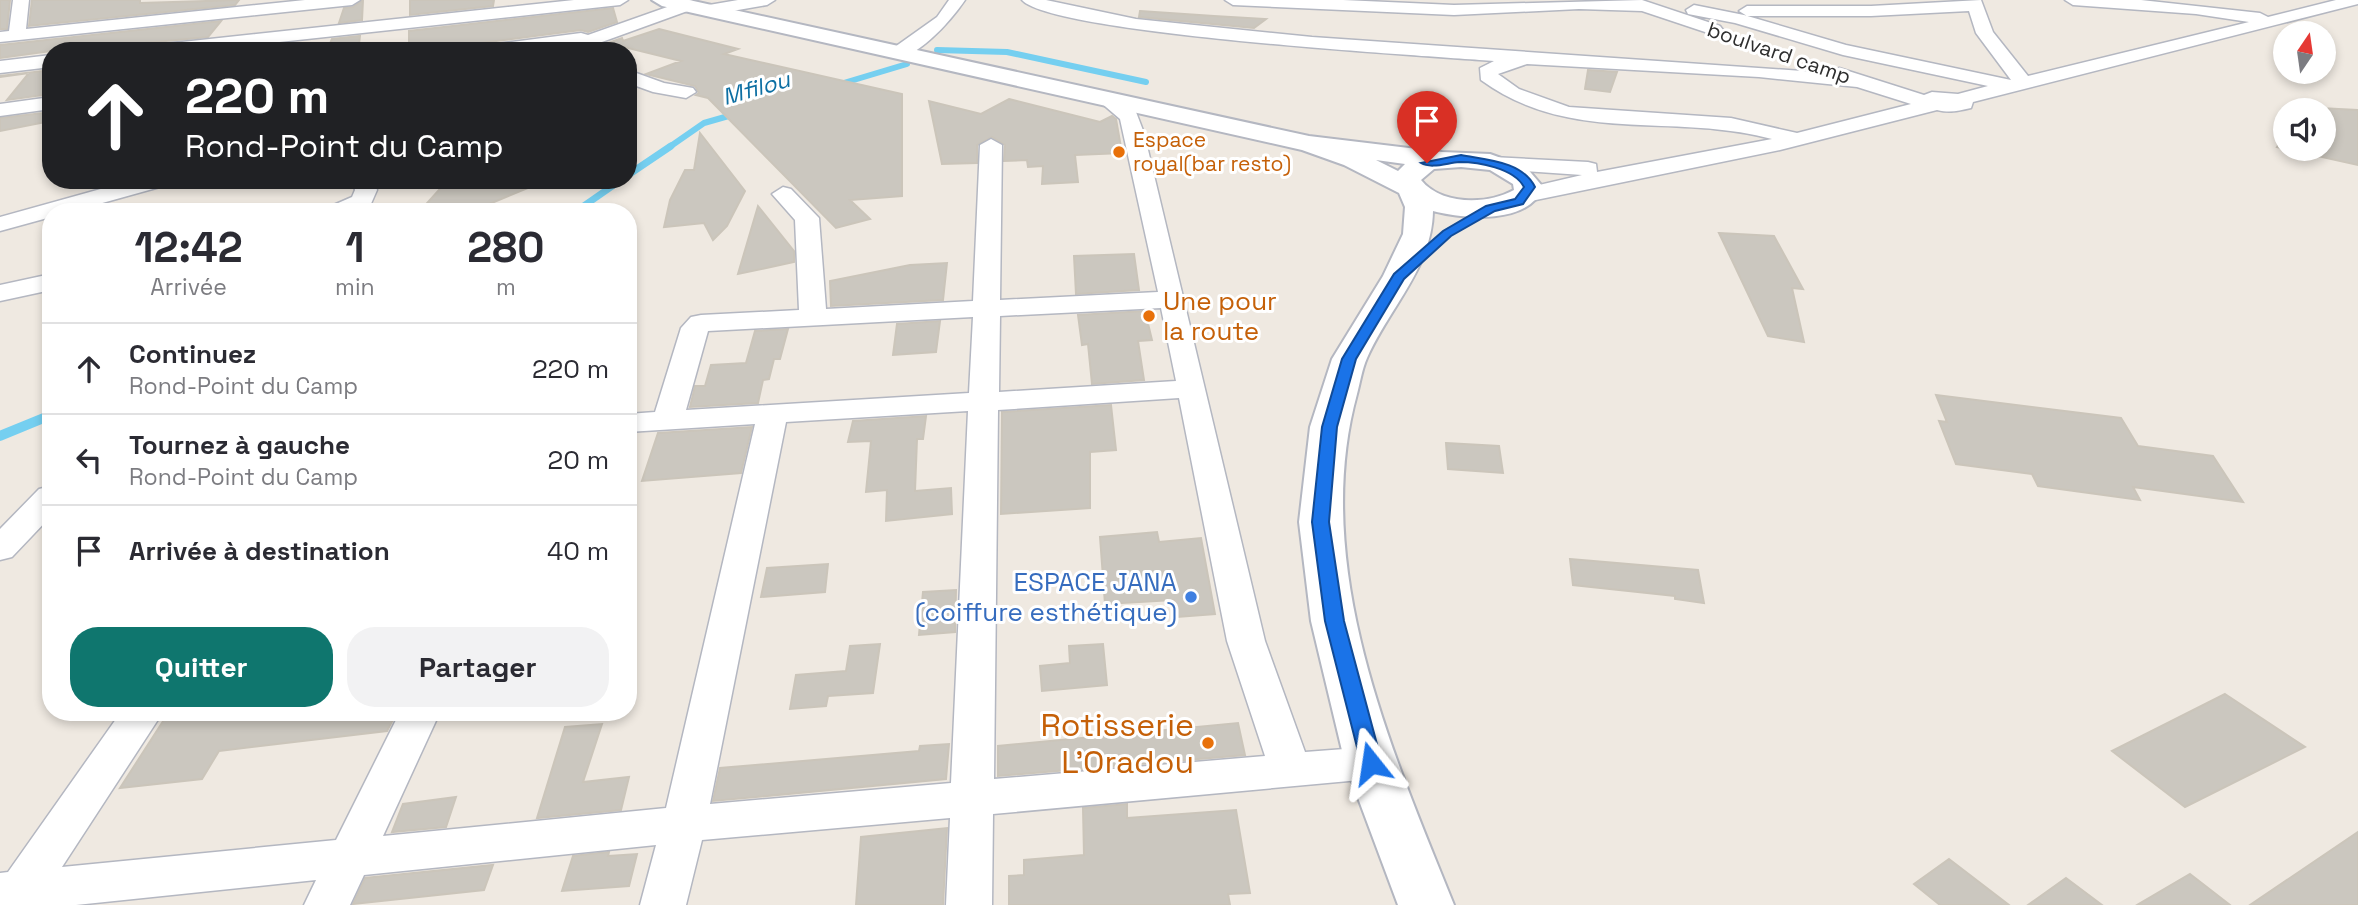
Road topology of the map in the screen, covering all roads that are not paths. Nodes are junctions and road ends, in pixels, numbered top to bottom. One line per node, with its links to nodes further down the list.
1 (21, 0): 21 (street)
2 (150, 0): 20 (street)
3 (352, 0): 15 (street)
4 (620, 0): 24 (street)
5 (662, 0): 16 (main road)
6 (767, 0): 16 (street)
7 (957, 0): 28 (street)
8 (1030, 0): 31 (street)
9 (1233, 0): 14 (street)
10 (2073, 0): 12 (street)
11 (2356, 0): 19 (street)
12 (2106, 2): 19 (street); 27 (street)
13 (1974, 3): 17 (street); 36 (street)
14 (1641, 4): 18 (street); 23 (street, boulvard camp)
15 (269, 5): 20 (street)
16 (711, 5): 22 (street); 28 (main road)
17 (1865, 6): 18 (street); 30 (street)
18 (1694, 10): 30 (street)
19 (2273, 20): 27 (street)
20 (155, 21): 21 (street)
21 (8, 36)
22 (596, 36): 25 (street); 26 (street)
23 (1742, 40)
24 (229, 42)
25 (550, 42)
26 (581, 42)
27 (2169, 46): 36 (street)
28 (898, 53): 38 (main road)
29 (1781, 54): 35 (street, boulvard camp)
30 (1867, 54): 36 (street)
31 (1535, 58): 35 (street); 42 (street)
32 (42, 62): 33 (street)
33 (0, 67)
34 (637, 79): 37 (street)
35 (1858, 81): 39 (street, boulvard camp)
36 (2017, 84): 39 (street)
37 (686, 92)
38 (1109, 101): 44 (main road); 61 (street)
39 (1942, 102): 42 (street)
40 (42, 104): 41 (street)
41 (0, 110)
42 (1797, 140): 47 (street)
43 (991, 145): 62 (street)
44 (1309, 145): 45 (main road); 48 (main road)
45 (1441, 160): 46 (main road); 48 (main road)
46 (1481, 161): 47 (street); 52 (main road)
47 (1660, 168): 52 (street)
48 (1410, 188): 55 (main road); 58 (main road)
49 (126, 189): 53 (street)
50 (366, 189): 54 (street)
51 (783, 194): 63 (street)
52 (1526, 195): 55 (main road)
53 (76, 203)
54 (357, 203)
55 (1490, 208): 58 (main road)
56 (42, 212): 57 (street)
57 (0, 224)
58 (1399, 276): 73 (main road)
59 (42, 284): 60 (street)
60 (0, 293)
61 (1174, 299): 62 (street); 64 (street)
62 (986, 309): 63 (street); 65 (street)
63 (813, 318): 67 (street)
64 (1190, 389): 65 (street); 74 (street)
65 (984, 399): 66 (street); 75 (street)
66 (773, 413): 67 (street); 76 (street)
67 (668, 420): 68 (street)
68 (637, 422)
69 (42, 505): 70 (street)
70 (0, 549)
71 (136, 721): 78 (street)
72 (416, 721): 77 (street)
73 (1371, 763): 74 (street); 82 (main road)
74 (1290, 768): 75 (street)
75 (971, 798): 76 (street); 81 (street)
76 (684, 824): 77 (street); 80 (street)
77 (350, 858): 78 (street); 79 (street)
78 (10, 896)
79 (327, 905)
80 (663, 905)
81 (968, 905)
82 (1426, 905)

